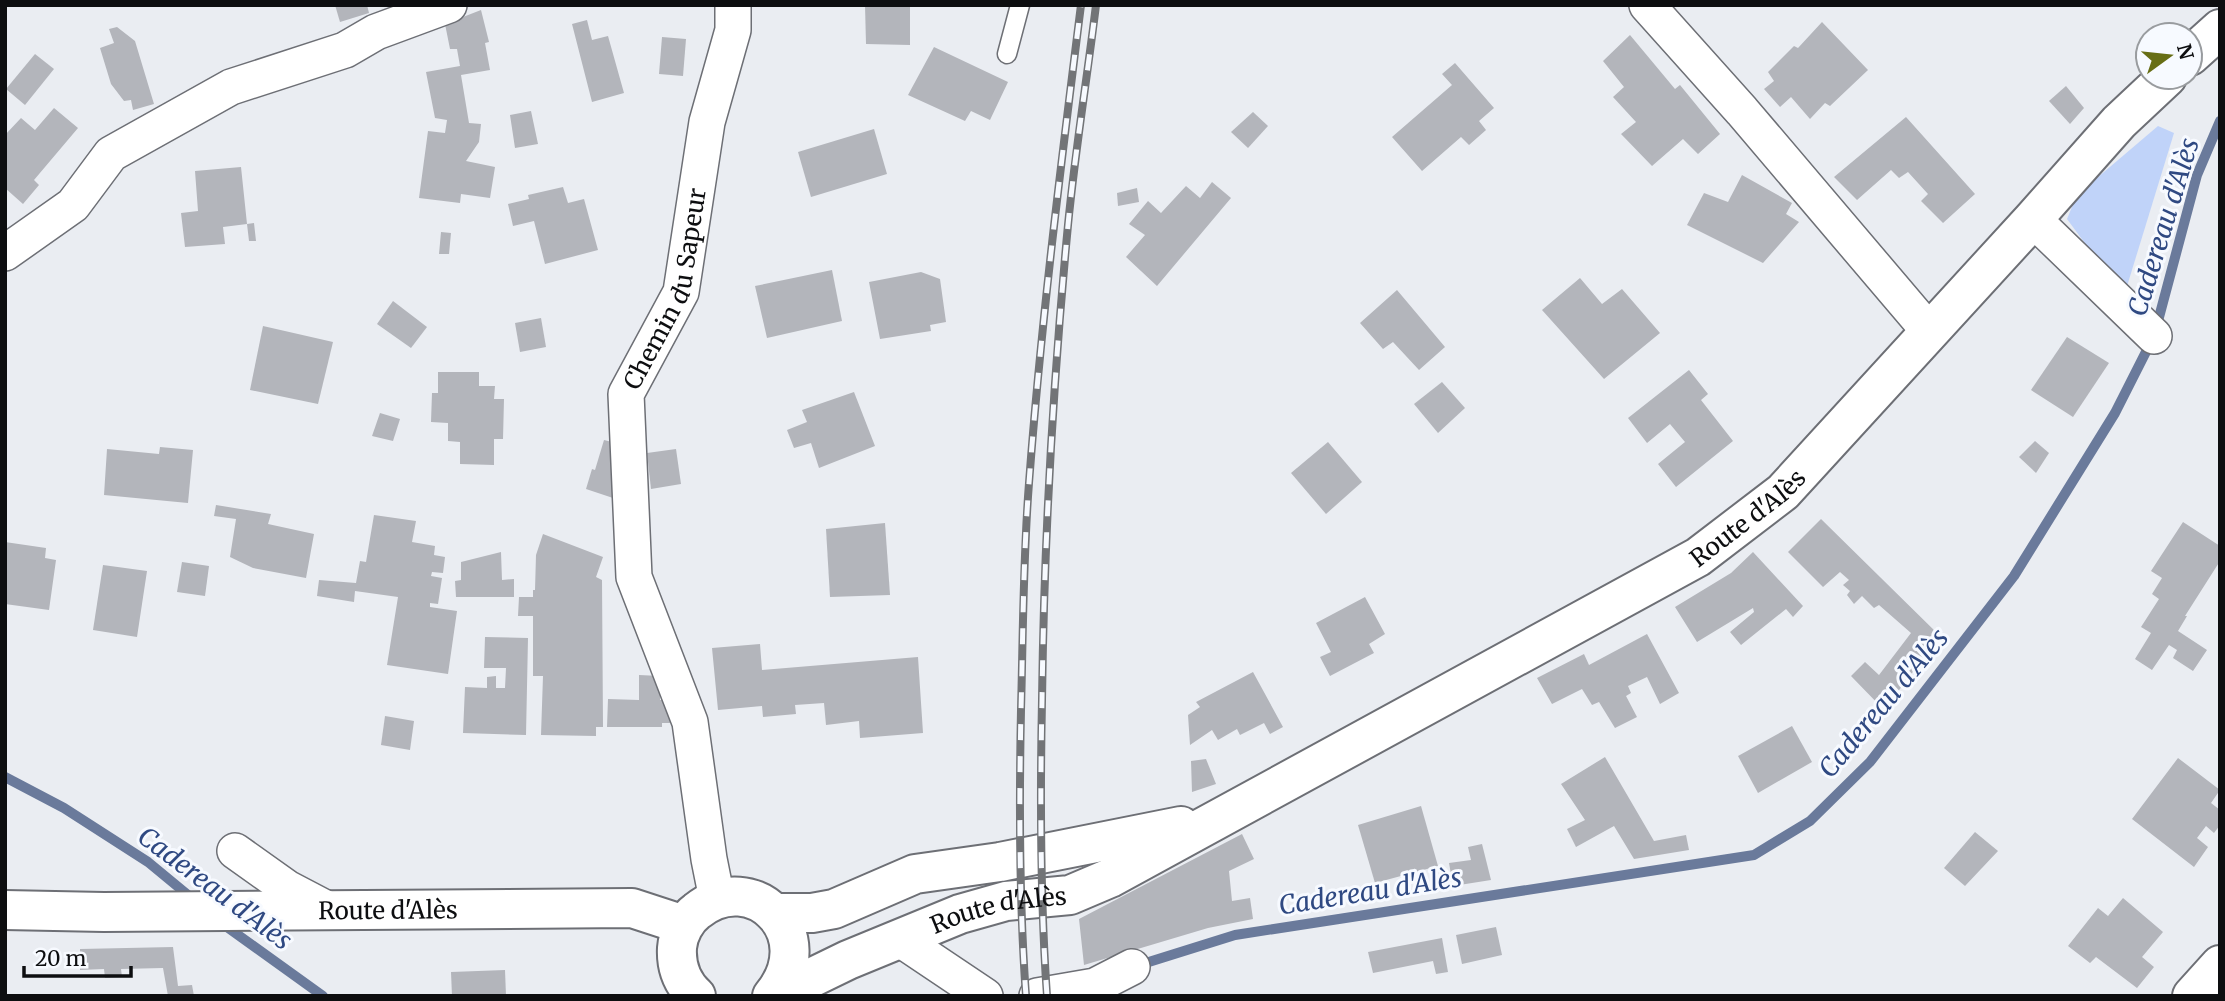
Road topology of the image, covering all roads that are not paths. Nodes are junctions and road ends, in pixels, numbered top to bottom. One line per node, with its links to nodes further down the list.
1 (449, 5): 8 (street)
2 (733, 5): 13 (street, Chemin du Sapeur)
3 (1020, 5): 5 (lane)
4 (1647, 5): 9 (street)
5 (1007, 54)
6 (2153, 91): 7 (main road, Route d'Alès)
7 (2033, 219): 9 (main road, Route d'Alès); 10 (street)
8 (5, 253)
9 (1929, 331): 11 (main road, Route d'Alès)
10 (2154, 337)
11 (1218, 819): 16 (main road, Route d'Alès); 18 (main road, Route d'Alès)
12 (235, 851): 15 (street)
13 (717, 899): 16 (main road); 17 (main road)
14 (5, 910): 15 (main road, Route d'Alès)
15 (311, 910): 17 (main road, Route d'Alès)
16 (774, 913): 22 (main road)
17 (684, 925): 21 (main road)
18 (900, 939): 22 (main road, Route d'Alès); 23 (street)
19 (2220, 965): 25 (main road)
20 (1132, 967): 24 (street)
21 (696, 996)
22 (773, 996)
23 (985, 996)
24 (1037, 996)
25 (2192, 996)

